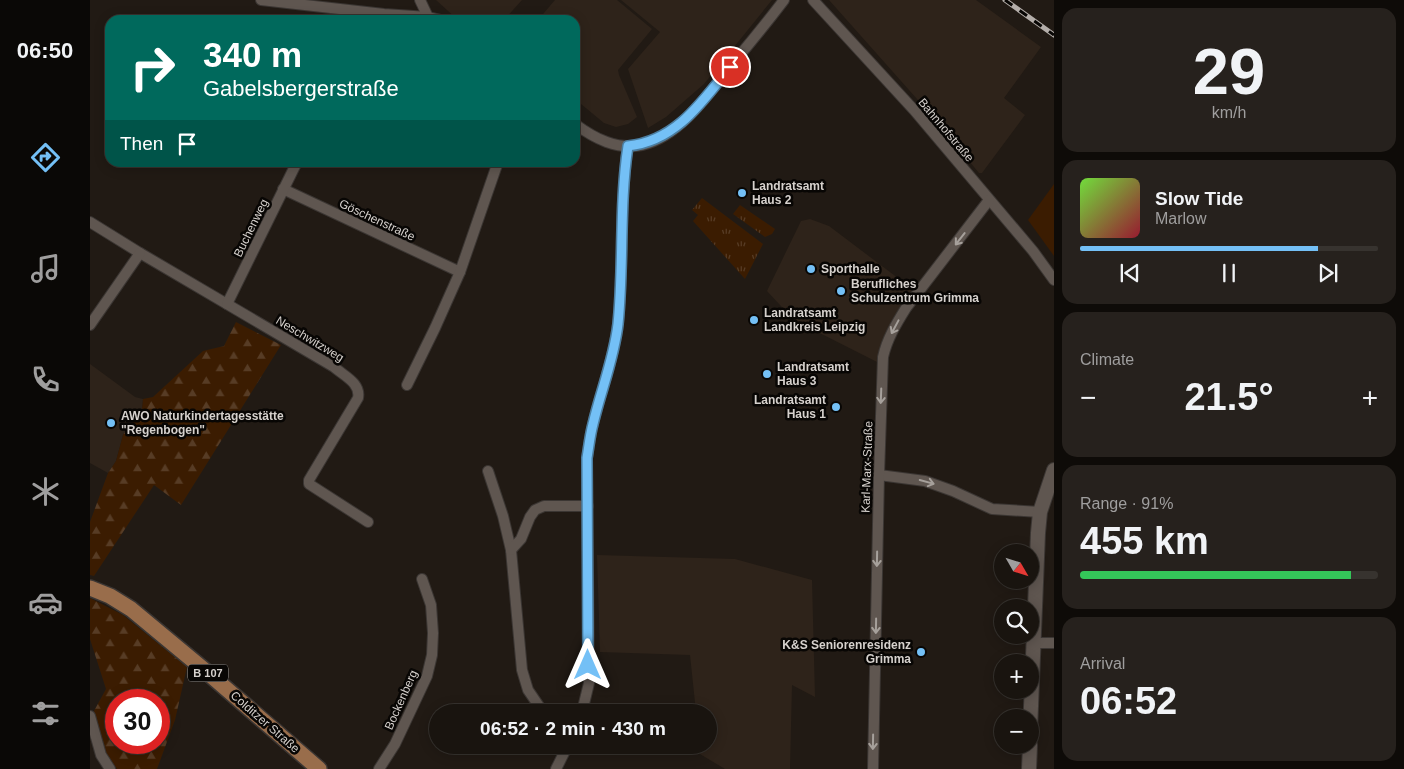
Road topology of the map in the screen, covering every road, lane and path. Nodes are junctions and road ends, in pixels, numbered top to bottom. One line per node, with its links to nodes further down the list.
1 (261, 0): 5 (street)
2 (420, 0): 6 (street)
3 (784, 0): 8 (street)
4 (814, 0): 12 (street, Bahnhofstraße)
5 (369, 15)
6 (427, 15)
7 (580, 128): 8 (street)
8 (628, 146): 23 (street)
9 (294, 167): 11 (street, Buchenweg)
10 (496, 167): 15 (street)
11 (284, 190): 15 (street, Göschenstraße); 17 (street, Buchenweg)
12 (989, 200): 16 (street, Bahnhofstraße); 22 (street, Karl-Marx-Straße, one-way to 22)
13 (90, 222): 14 (street, Neschwitzweg)
14 (140, 253): 17 (street, Neschwitzweg); 18 (street)
15 (460, 272): 19 (street)
16 (1054, 280)
17 (227, 304): 25 (street, Neschwitzweg)
18 (90, 325)
19 (407, 385)
20 (1054, 470): 24 (main road)
21 (488, 471): 26 (street)
22 (879, 475): 24 (street, one-way to 24); 43 (street, Karl-Marx-Straße, one-way to 43)
23 (588, 506): 26 (street); 34 (street)
24 (1040, 512): 29 (main road)
25 (368, 522)
26 (511, 550): 33 (street)
27 (422, 579): 41 (street, Bockenberg)
28 (90, 588): 40 (main road, Colditzer Straße / B 107)
29 (1034, 599)
30 (1039, 643): 32 (street)
31 (1033, 644): 35 (main road)
32 (1054, 644)
33 (538, 704)
34 (584, 704)
35 (1031, 709)
36 (90, 716): 39 (street)
37 (564, 754): 42 (street)
38 (1030, 754): 44 (main road)
39 (110, 769)
40 (319, 769)
41 (380, 769)
42 (556, 769)
43 (873, 769)
44 (1029, 769)

